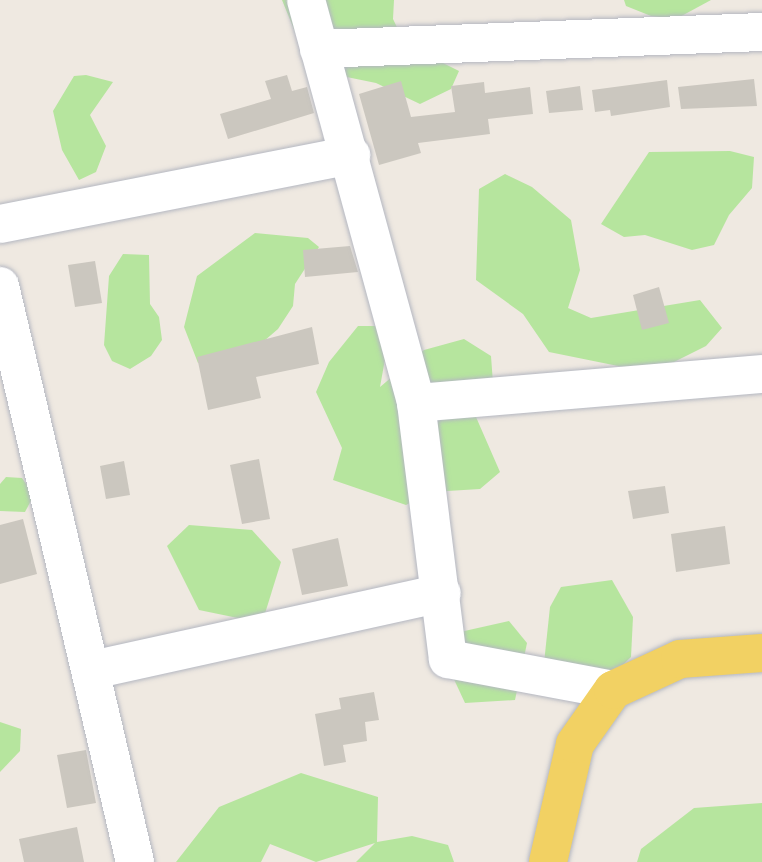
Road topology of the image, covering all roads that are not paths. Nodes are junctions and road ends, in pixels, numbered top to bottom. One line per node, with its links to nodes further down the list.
1 (306, 0): 3 (street)
2 (762, 33): 3 (street)
3 (318, 49): 4 (street)
4 (351, 155): 5 (street); 8 (street)
5 (0, 224)
6 (0, 286): 11 (street)
7 (762, 373): 8 (street)
8 (416, 403): 9 (street)
9 (442, 593): 11 (street); 12 (street)
10 (762, 653): 12 (main road)
11 (92, 670): 13 (street)
12 (613, 690): 14 (main road)
13 (135, 862)
14 (548, 862)

